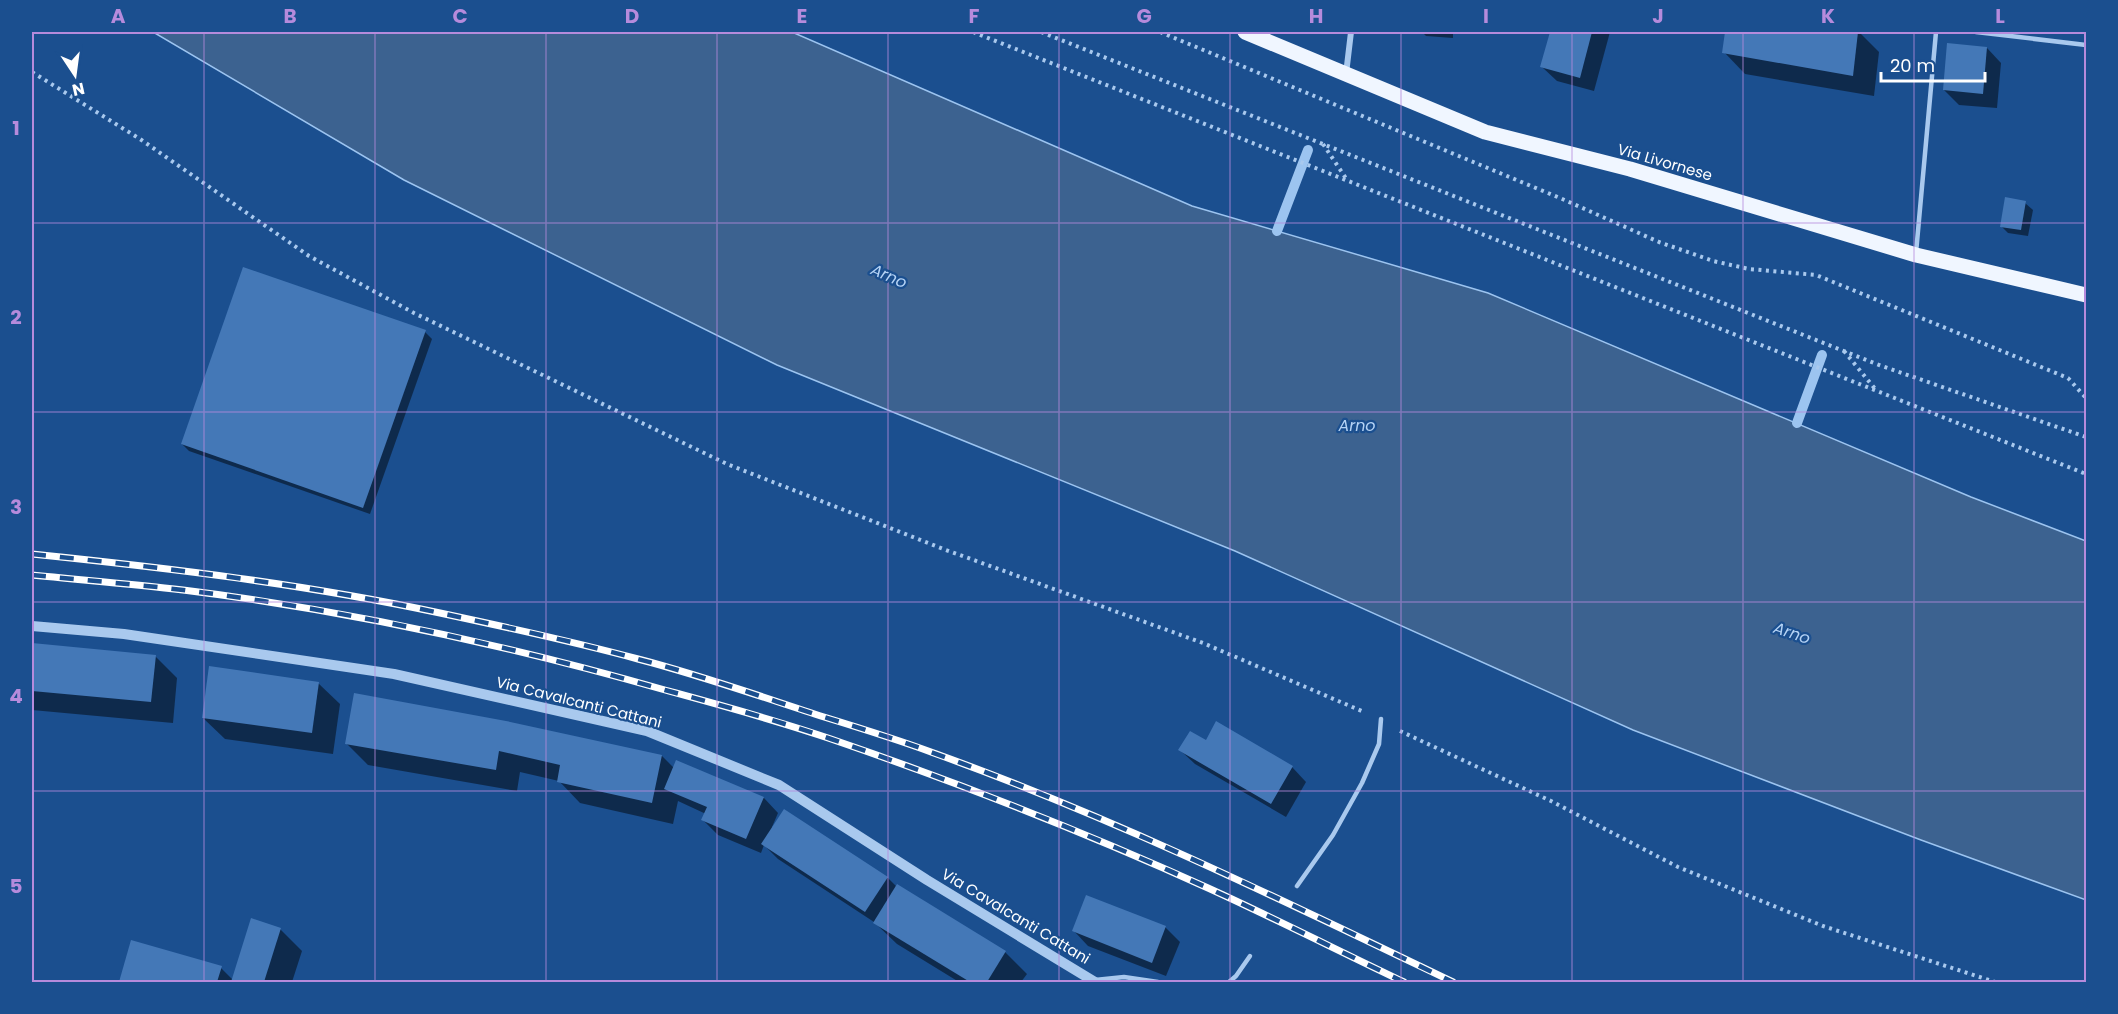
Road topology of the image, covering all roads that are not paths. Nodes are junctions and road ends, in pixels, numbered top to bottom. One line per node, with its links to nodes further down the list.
1 (1245, 32): 6 (main road, Via Livornese)
2 (1351, 32): 6 (street)
3 (1936, 32): 7 (lane)
4 (1976, 32): 5 (lane)
5 (2086, 45)
6 (1346, 74): 7 (main road, Via Livornese)
7 (1916, 255): 8 (main road, Via Livornese)
8 (2086, 295)
9 (32, 626): 13 (street, Via Cavalcanti Cattani)
10 (1381, 719): 11 (lane)
11 (1297, 886)
12 (1250, 956): 15 (lane)
13 (1094, 982): 14 (lane)
14 (1158, 982)
15 (1229, 982)

